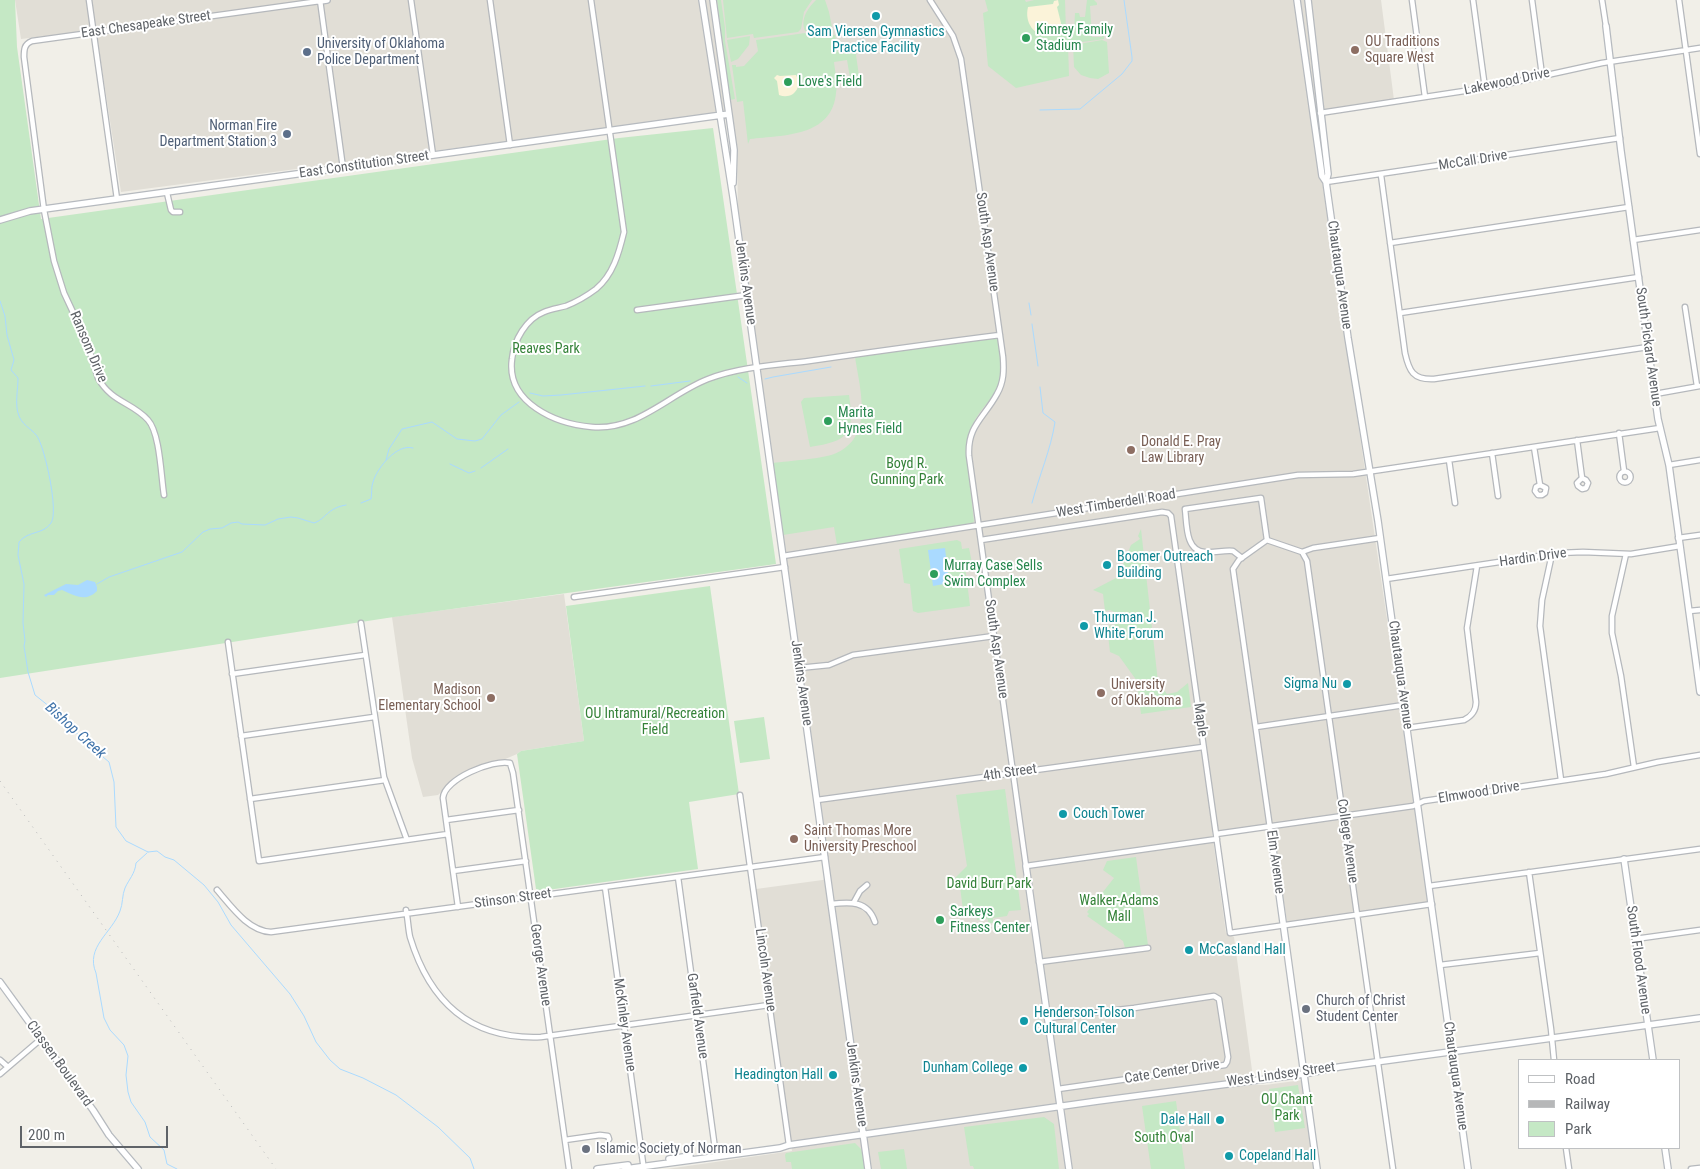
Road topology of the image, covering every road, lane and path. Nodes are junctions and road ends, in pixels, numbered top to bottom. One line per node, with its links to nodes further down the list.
1 (89, 0): 18 (street)
2 (320, 0): 3 (street, East Chesapeake Street); 18 (street, East Chesapeake Street); 35 (street)
3 (327, 0)
4 (411, 0): 34 (street)
5 (490, 0): 32 (street)
6 (591, 0): 30 (street)
7 (702, 0): 29 (street, Jenkins Avenue)
8 (713, 0): 27 (street, Jenkins Avenue)
9 (930, 0): 53 (street, South Asp Avenue)
10 (1297, 0): 28 (street, Chautauqua Avenue)
11 (1308, 0): 26 (street, Chautauqua Avenue)
12 (1412, 0): 25 (street)
13 (1473, 0): 24 (street)
14 (1532, 0): 23 (street)
15 (1602, 0): 17 (street, South Pickard Avenue)
16 (1679, 0): 21 (street)
17 (1606, 26): 22 (street, South Pickard Avenue)
18 (94, 32): 19 (street, East Chesapeake Street); 40 (street)
19 (26, 44): 42 (street, Ransom Drive)
20 (1700, 48): 21 (street, Lakewood Drive)
21 (1686, 50): 22 (street, Lakewood Drive); 33 (street)
22 (1611, 62): 23 (street, Lakewood Drive); 31 (street, South Pickard Avenue)
23 (1542, 75): 24 (street, Lakewood Drive)
24 (1485, 88): 25 (street, Lakewood Drive)
25 (1425, 97): 26 (street, Lakewood Drive)
26 (1320, 113): 28 (street, Lakewood Drive); 37 (street, Chautauqua Avenue)
27 (729, 114): 29 (street, East Constitution Street); 39 (street, Jenkins Avenue)
28 (1313, 114): 37 (street, Chautauqua Avenue)
29 (720, 115): 30 (street, East Constitution Street); 39 (street, Jenkins Avenue)
30 (610, 130): 32 (street, East Constitution Street); 55 (street)
31 (1620, 138): 36 (street, McCall Drive); 41 (street, South Pickard Avenue)
32 (510, 145): 34 (street, East Constitution Street)
33 (1700, 154)
34 (433, 156): 35 (street, East Constitution Street)
35 (343, 168): 38 (street, East Constitution Street)
36 (1380, 175): 37 (street, McCall Drive); 47 (street)
37 (1326, 182): 66 (street, Chautauqua Avenue)
38 (167, 192): 40 (street, East Constitution Street); 43 (street)
39 (733, 197): 49 (street, Jenkins Avenue)
40 (117, 200): 42 (street, East Constitution Street)
41 (1629, 208): 46 (street, South Pickard Avenue); 47 (street)
42 (44, 210): 44 (street, East Constitution Street); 70 (street, Ransom Drive)
43 (180, 212)
44 (0, 220)
45 (1700, 230): 46 (street)
46 (1633, 240): 48 (street, South Pickard Avenue)
47 (1390, 243): 52 (street)
48 (1638, 276): 52 (street); 54 (street, South Pickard Avenue)
49 (747, 295): 51 (street); 55 (street, Jenkins Avenue)
50 (1684, 307): 56 (street)
51 (637, 310)
52 (1400, 313): 54 (street)
53 (1000, 335): 55 (street); 73 (street, South Asp Avenue)
54 (1648, 347): 57 (street, South Pickard Avenue)
55 (757, 368): 83 (street, Jenkins Avenue)
56 (1699, 386): 57 (street)
57 (1655, 394): 58 (street, South Pickard Avenue)
58 (1660, 428): 59 (street, West Timberdell Road); 65 (street, South Pickard Avenue)
59 (1620, 433): 60 (street, West Timberdell Road); 67 (street)
60 (1577, 440): 61 (street, West Timberdell Road); 68 (street)
61 (1534, 447): 62 (street, West Timberdell Road); 69 (street)
62 (1492, 453): 63 (street, West Timberdell Road); 71 (street)
63 (1449, 460): 66 (street, West Timberdell Road); 72 (street)
64 (1700, 460): 65 (street)
65 (1669, 465): 76 (street, South Pickard Avenue)
66 (1370, 472): 73 (street, West Timberdell Road); 75 (street, Chautauqua Avenue)
67 (1624, 472)
68 (1582, 478)
69 (1540, 485)
70 (164, 495)
71 (1498, 496)
72 (1455, 503)
73 (978, 526): 77 (street, South Asp Avenue); 83 (street, West Timberdell Road)
74 (1700, 535): 76 (street)
75 (1380, 538): 80 (street); 87 (street, Chautauqua Avenue)
76 (1678, 538): 79 (street, South Pickard Avenue)
77 (981, 540): 92 (street, South Asp Avenue); 105 (street, Maple)
78 (1267, 540): 80 (street); 84 (street); 84 (street)
79 (1680, 546): 82 (street, Hardin Drive); 90 (street, South Pickard Avenue)
80 (1302, 552): 100 (street, College Avenue)
81 (1552, 554): 82 (street, Hardin Drive); 85 (street, Hardin Drive); 110 (street)
82 (1626, 554): 107 (street)
83 (783, 556): 86 (street, Jenkins Avenue)
84 (1242, 558): 102 (street, Elm Avenue)
85 (1477, 566): 87 (street, Hardin Drive); 103 (street)
86 (785, 567): 88 (street); 95 (street, Jenkins Avenue)
87 (1386, 579): 99 (street, Chautauqua Avenue)
88 (574, 597)
89 (1700, 610): 90 (street)
90 (1689, 611): 97 (street, South Pickard Avenue)
91 (361, 623): 94 (street)
92 (994, 636): 95 (street); 108 (street, South Asp Avenue)
93 (228, 642): 96 (street)
94 (365, 655): 96 (street); 101 (street)
95 (799, 668): 113 (street, Jenkins Avenue)
96 (232, 674): 104 (street)
97 (1700, 685): 98 (street, South Pickard Avenue)
98 (1700, 692)
99 (1404, 705): 100 (street); 103 (street, Chautauqua Avenue)
100 (1329, 716): 102 (street); 116 (street, College Avenue)
101 (374, 718): 104 (street); 109 (street)
102 (1256, 726): 118 (street, Elm Avenue)
103 (1407, 728): 114 (street, Chautauqua Avenue)
104 (241, 736): 112 (street)
105 (1203, 747): 108 (street, 4th Street); 121 (street, Maple)
106 (1700, 755): 107 (street, Elmwood Drive)
107 (1634, 767): 110 (street, Elmwood Drive)
108 (1012, 773): 113 (street, 4th Street); 127 (street, South Asp Avenue)
109 (385, 780): 112 (street); 122 (street)
110 (1561, 780): 114 (street, Elmwood Drive)
111 (740, 795): 128 (street, Lincoln Avenue)
112 (250, 799): 122 (street)
113 (817, 800): 124 (street, Jenkins Avenue)
114 (1418, 804): 116 (street, Elmwood Drive); 133 (street, Chautauqua Avenue)
115 (519, 810): 117 (street); 117 (street, George Avenue); 126 (street, George Avenue)
116 (1343, 816): 118 (street, Elmwood Drive); 142 (street, College Avenue)
117 (446, 820): 119 (street)
118 (1270, 826): 120 (street, Elm Avenue); 121 (street, Elmwood Drive)
119 (448, 834): 122 (street); 129 (street)
120 (1271, 835): 144 (street, Elm Avenue)
121 (1216, 836): 127 (street, Elmwood Drive); 144 (street, Maple)
122 (407, 840)
123 (1700, 849): 125 (street)
124 (824, 857): 128 (street, Stinson Street); 138 (street, Jenkins Avenue)
125 (1624, 859): 130 (street); 146 (street, South Flood Avenue)
126 (526, 861): 129 (street); 136 (street, George Avenue)
127 (1026, 866): 149 (street, South Asp Avenue)
128 (750, 867): 131 (street, Stinson Street); 152 (street, Lincoln Avenue)
129 (454, 871): 140 (street)
130 (1529, 872): 133 (street); 148 (street)
131 (678, 877): 134 (street, Stinson Street); 153 (street, Garfield Avenue)
132 (867, 886): 137 (street)
133 (1429, 886): 139 (street, Chautauqua Avenue)
134 (605, 887): 136 (street, Stinson Street); 156 (street, McKinley Avenue)
135 (217, 890): 141 (street, Stinson Street)
136 (531, 897): 140 (street, Stinson Street); 158 (street, George Avenue)
137 (854, 902): 138 (street); 143 (street)
138 (831, 904): 171 (street, Jenkins Avenue)
139 (1432, 904): 142 (street); 150 (street, Chautauqua Avenue)
140 (458, 906): 141 (street, Stinson Street)
141 (406, 912): 158 (street)
142 (1358, 916): 144 (street); 165 (street, College Avenue)
143 (875, 922)
144 (1283, 926): 168 (street, Elm Avenue)
145 (1700, 930): 146 (street)
146 (1635, 939): 157 (street, South Flood Avenue)
147 (1148, 948): 149 (street)
148 (1540, 952): 150 (street); 159 (street)
149 (1039, 962): 154 (street, South Asp Avenue)
150 (1440, 965): 161 (street, Chautauqua Avenue)
151 (0, 982): 160 (street, Classen Boulevard)
152 (770, 1005): 153 (street); 174 (street, Lincoln Avenue)
153 (697, 1015): 156 (street); 177 (street, Garfield Avenue)
154 (1048, 1018): 169 (street, South Asp Avenue); 169 (street, Cate Center Drive)
155 (1700, 1018): 157 (street, West Lindsey Street)
156 (624, 1025): 158 (street); 178 (street, McKinley Avenue)
157 (1647, 1025): 159 (street, West Lindsey Street); 163 (street, South Flood Avenue)
158 (550, 1036): 173 (street, George Avenue)
159 (1552, 1038): 161 (street, West Lindsey Street); 162 (street)
160 (41, 1039): 166 (street); 180 (street, Classen Boulevard)
161 (1452, 1051): 165 (street, West Lindsey Street); 188 (street, Chautauqua Avenue)
162 (1554, 1059)
163 (1653, 1059)
164 (0, 1060): 166 (street)
165 (1378, 1061): 168 (street, West Lindsey Street); 187 (street, College Avenue)
166 (8, 1067): 167 (street)
167 (0, 1074)
168 (1304, 1074): 170 (street, West Lindsey Street); 186 (street, Elm Avenue)
169 (1058, 1089): 170 (street, South Asp Avenue)
170 (1061, 1106): 171 (street, West Lindsey Street); 185 (street, South Asp Avenue)
171 (863, 1134): 174 (street, West Lindsey Street); 184 (street, Jenkins Avenue)
172 (609, 1139): 173 (street)
173 (565, 1140): 181 (street, George Avenue)
174 (789, 1145): 177 (street, West Lindsey Street)
175 (1566, 1149): 189 (street)
176 (1665, 1149): 190 (street)
177 (716, 1155): 178 (street); 183 (street)
178 (643, 1163): 182 (street)
179 (1700, 1168): 191 (street)
180 (138, 1169)
181 (569, 1169)
182 (597, 1169)
183 (625, 1169)
184 (868, 1169)
185 (1069, 1169)
186 (1317, 1169)
187 (1393, 1169)
188 (1468, 1169)
189 (1569, 1169)
190 (1668, 1169)
191 (1691, 1169)

